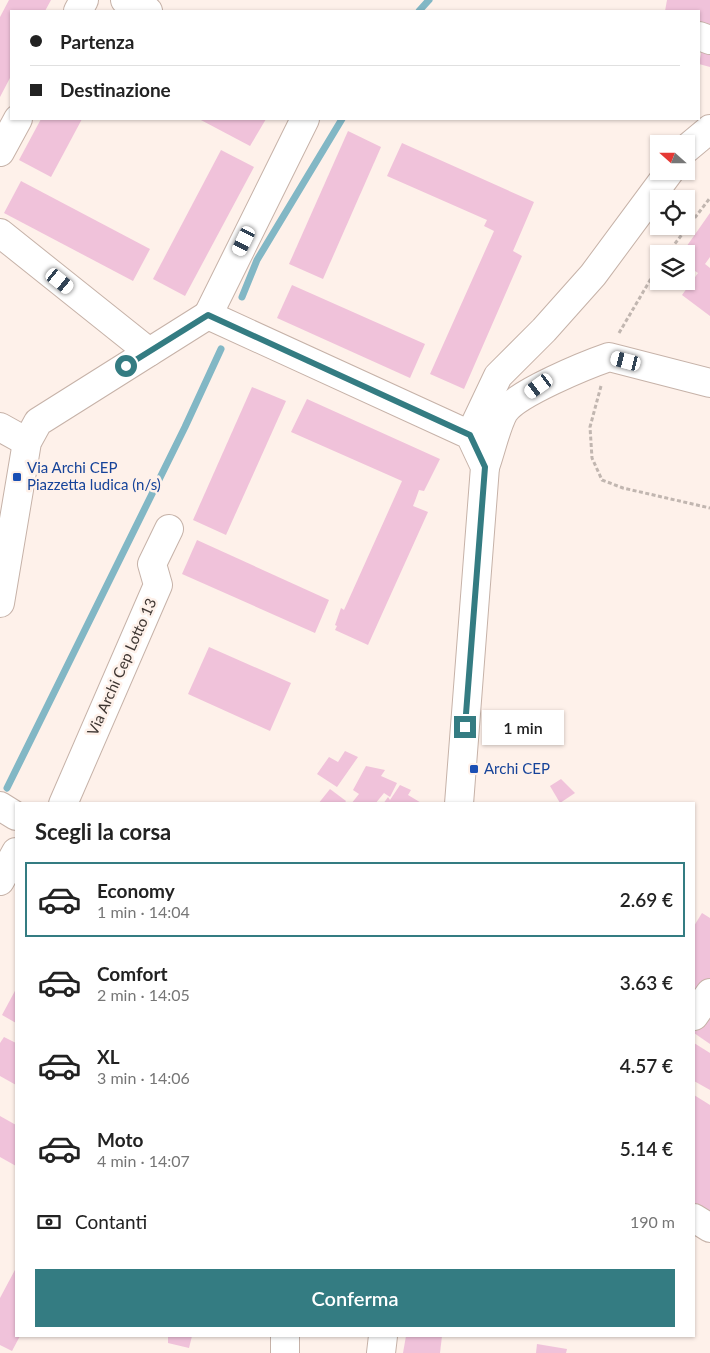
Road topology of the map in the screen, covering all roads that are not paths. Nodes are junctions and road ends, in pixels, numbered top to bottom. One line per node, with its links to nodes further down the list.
1 (125, 0): 2 (street)
2 (146, 10)
3 (17, 120): 7 (street)
4 (305, 120): 10 (street)
5 (710, 129): 6 (street)
6 (695, 142)
7 (0, 152)
8 (663, 180): 14 (street)
9 (0, 233): 11 (street)
10 (208, 315): 11 (street); 14 (street)
11 (149, 352): 15 (street)
12 (710, 383): 16 (street)
13 (0, 427): 15 (street)
14 (470, 435): 16 (street)
15 (27, 442): 18 (street)
16 (485, 467): 20 (street)
17 (169, 529): 19 (street, Via Archi Cep Lotto 13)
18 (0, 603)
19 (64, 802)
20 (459, 802)
21 (0, 806): 22 (street)
22 (15, 815)
23 (15, 854): 24 (street)
24 (0, 881)
25 (710, 993): 26 (street)
26 (695, 1015)
27 (695, 1219): 28 (street)
28 (710, 1228)
29 (285, 1337): 31 (street)
30 (383, 1337): 32 (street)
31 (285, 1353)
32 (380, 1353)

